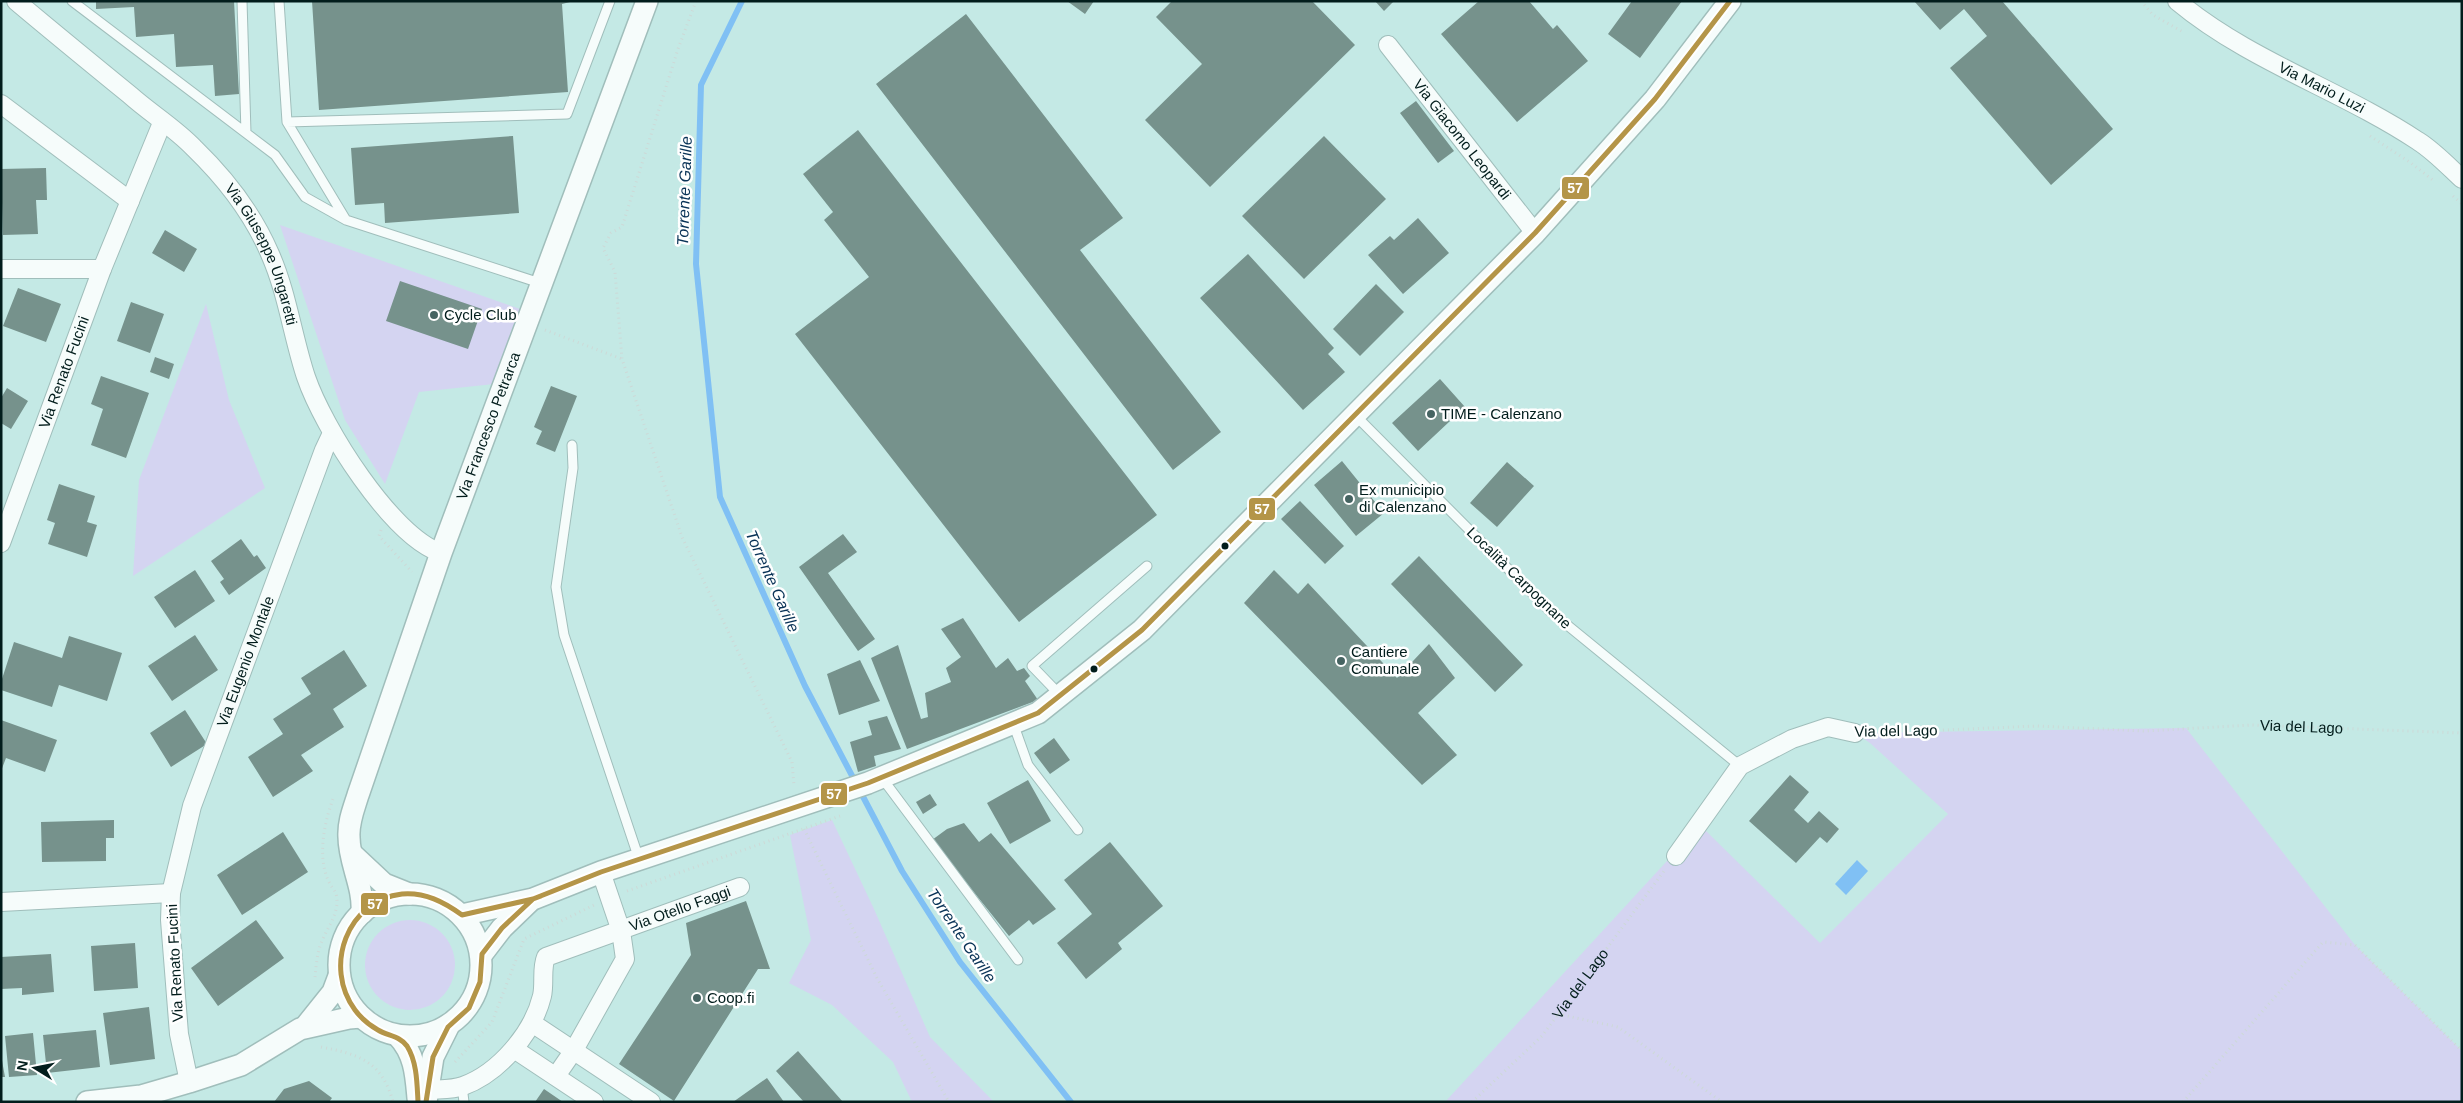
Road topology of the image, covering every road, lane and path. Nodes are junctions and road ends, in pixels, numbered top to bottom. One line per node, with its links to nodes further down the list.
1 (16, 1): 12 (street, Via Giuseppe Ungaretti)
2 (72, 1): 14 (lane)
3 (242, 1): 14 (lane)
4 (279, 1): 13 (lane)
5 (610, 1): 13 (lane)
6 (647, 1): 21 (street, Via Francesco Petrarca)
7 (696, 1): 23 (path)
8 (1730, 1): 18 (street)
9 (2177, 1): 15 (street, Via Mario Luzi)
10 (1388, 45): 18 (street, Via Giacomo Leopardi)
11 (1, 104): 16 (street)
12 (162, 122): 16 (street, Via Renato Fucini); 25 (street, Via Giuseppe Ungaretti)
13 (287, 122): 17 (lane)
14 (246, 133): 17 (lane)
15 (2462, 179)
16 (130, 201): 20 (street, Via Renato Fucini)
17 (346, 220): 21 (lane)
18 (1535, 233): 24 (street)
19 (1, 269): 20 (street)
20 (102, 269): 27 (street, Via Renato Fucini)
21 (540, 283): 22 (street, Via Francesco Petrarca)
22 (526, 323): 23 (path); 28 (street, Via Francesco Petrarca)
23 (622, 359): 36 (path)
24 (1356, 416): 30 (street); 34 (lane, Località Carpognane)
25 (332, 433): 28 (street, Via Giuseppe Ungaretti); 43 (street, Via Eugenio Montale)
26 (572, 445): 40 (lane)
27 (2, 541)
28 (441, 553): 38 (street, Via Francesco Petrarca)
29 (1147, 566): 30 (lane)
30 (1060, 696): 31 (street)
31 (1013, 723): 35 (street); 37 (lane)
32 (1855, 733): 33 (path, Via del Lago); 34 (street, Via del Lago)
33 (2462, 733)
34 (1740, 766): 39 (street, Via del Lago)
35 (875, 781): 36 (street); 51 (lane)
36 (799, 806): 40 (street); 71 (path)
37 (1078, 830)
38 (353, 855): 44 (street); 47 (street, Via Francesco Petrarca)
39 (1676, 856): 53 (path, Via del Lago)
40 (640, 859): 41 (street)
41 (601, 872): 45 (street); 49 (street, Via Otello Faggi)
42 (740, 887): 49 (street, Via Otello Faggi)
43 (171, 894): 46 (street, Via Renato Fucini); 63 (street, Via Renato Fucini)
44 (409, 894): 47 (street); 48 (street)
45 (533, 899): 48 (street); 50 (street)
46 (1, 902)
47 (362, 913): 52 (street)
48 (462, 915): 50 (street)
49 (621, 931): 55 (street, Via Otello Faggi); 60 (street, Via Otello Faggi)
50 (482, 954): 56 (street)
51 (1018, 960)
52 (340, 976): 54 (street); 57 (street)
53 (1558, 1014): 72 (path, Via del Lago); 73 (path)
54 (361, 1017): 57 (street); 58 (street)
55 (532, 1022): 59 (street, Via Otello Faggi); 60 (street)
56 (448, 1027): 58 (street); 66 (street)
57 (305, 1028): 63 (street)
58 (398, 1036): 66 (street)
59 (514, 1049): 62 (street); 65 (street, Via Otello Faggi)
60 (574, 1050): 62 (street, Via Otello Faggi); 70 (street)
61 (2462, 1052): 74 (path)
62 (556, 1076): 69 (street)
63 (189, 1082): 67 (street)
64 (388, 1086): 68 (path)
65 (463, 1094): 66 (street, Via Otello Faggi)
66 (424, 1098)
67 (87, 1102)
68 (393, 1102)
69 (594, 1102)
70 (651, 1102)
71 (949, 1102)
72 (1472, 1102)
73 (1722, 1102)
74 (2183, 1102)

